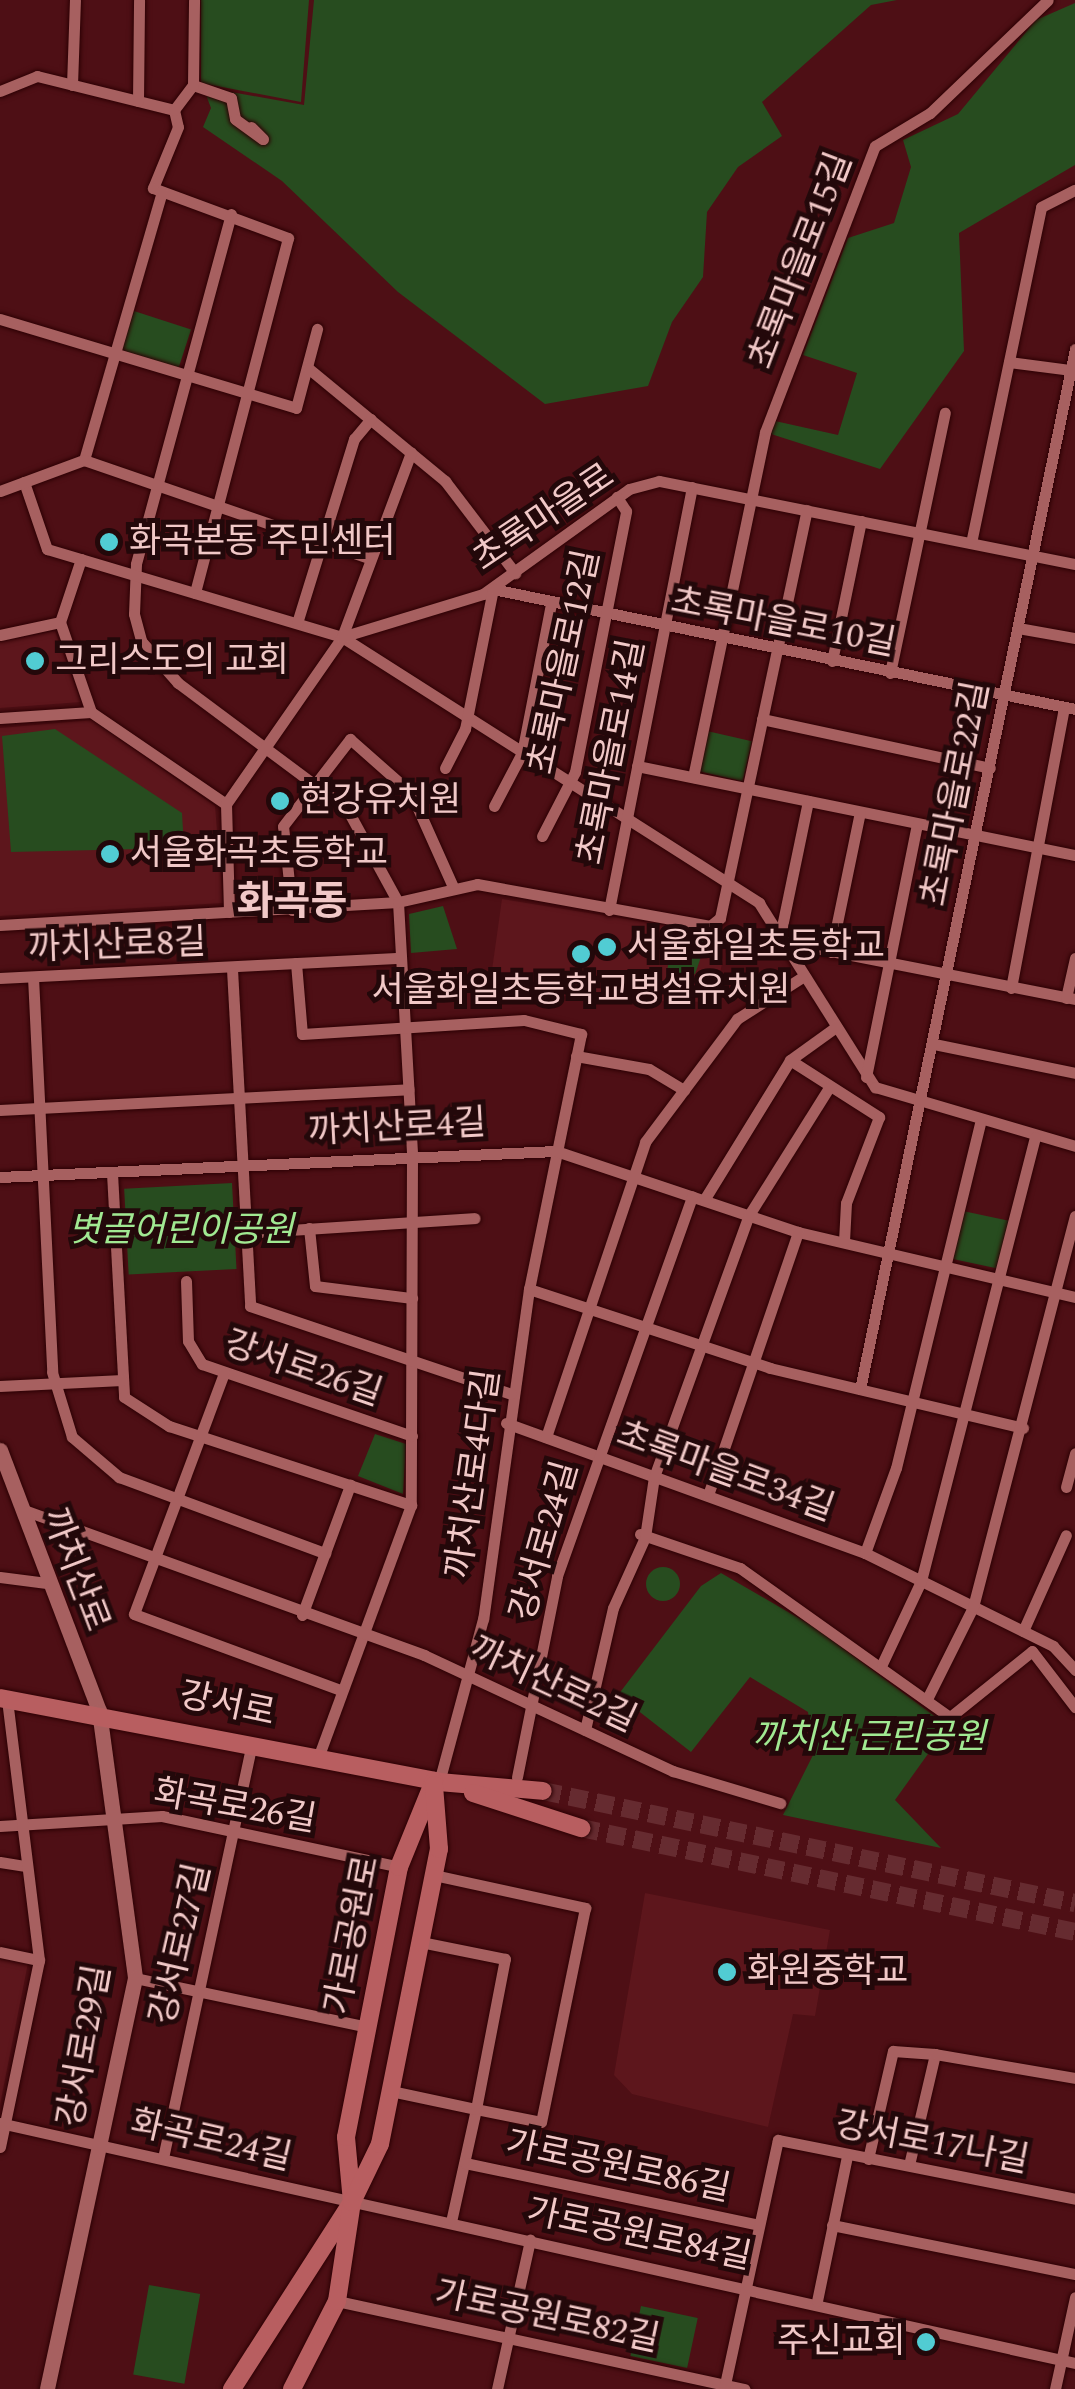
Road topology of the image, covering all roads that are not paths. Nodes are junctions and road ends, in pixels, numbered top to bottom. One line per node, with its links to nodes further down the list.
1 (75, 0): 5 (street)
2 (139, 0): 8 (street)
3 (194, 0): 6 (street)
4 (1048, 0): 32 (street, 초록마을로15길)
5 (72, 84): 7 (street); 8 (street)
6 (193, 85): 9 (street); 10 (street)
7 (0, 90)
8 (138, 101): 9 (street)
9 (174, 110): 12 (street)
10 (251, 128)
11 (1075, 190): 18 (street)
12 (162, 192): 13 (street); 17 (street)
13 (232, 214): 21 (street); 22 (street)
14 (0, 319): 17 (street)
15 (317, 329): 19 (street)
16 (1075, 349): 20 (street, 초록마을로22길)
17 (116, 355): 21 (street); 26 (street)
18 (1009, 362): 20 (street); 37 (street)
19 (308, 368): 22 (street); 24 (street)
20 (1071, 370): 39 (street, 초록마을로22길)
21 (187, 377): 22 (street); 28 (street)
22 (248, 394): 33 (street)
23 (945, 413): 36 (street)
24 (371, 419): 25 (street); 38 (street)
25 (411, 452): 40 (street); 43 (street)
26 (84, 460): 27 (street); 28 (street)
27 (24, 482): 30 (street); 41 (street)
28 (158, 485): 33 (street); 44 (street)
29 (692, 487): 31 (street, 초록마을로); 32 (street, 초록마을로); 51 (street, 초록마을로14길)
30 (0, 491)
31 (617, 498): 43 (street, 초록마을로); 48 (street, 초록마을로12길)
32 (750, 499): 34 (street, 초록마을로); 56 (street, 초록마을로15길)
33 (218, 506): 38 (street); 46 (street)
34 (806, 510): 35 (street, 초록마을로); 57 (street)
35 (862, 521): 36 (street, 초록마을로); 58 (street)
36 (918, 532): 37 (street, 초록마을로); 59 (street)
37 (971, 543): 39 (street, 초록마을로)
38 (326, 544): 40 (street); 50 (street)
39 (1032, 555): 42 (street, 초록마을로); 52 (street, 초록마을로22길)
40 (366, 557): 54 (street)
41 (81, 559): 44 (street); 49 (street)
42 (1075, 564)
43 (515, 573): 45 (street, 초록마을로)
44 (136, 576): 46 (street); 66 (street)
45 (493, 589): 47 (street, 초록마을로10길); 54 (street, 초록마을로); 64 (street)
46 (194, 593): 50 (street)
47 (550, 604): 48 (street, 초록마을로10길); 67 (street)
48 (606, 616): 51 (street, 초록마을로10길); 73 (street, 초록마을로12길)
49 (60, 622): 53 (street); 62 (street)
50 (297, 624): 54 (street)
51 (664, 628): 56 (street, 초록마을로10길); 68 (street, 초록마을로14길)
52 (1018, 628): 55 (street); 60 (street, 초록마을로22길)
53 (0, 636)
54 (342, 637): 64 (street); 66 (street)
55 (1075, 638)
56 (721, 640): 57 (street, 초록마을로10길); 71 (street, 초록마을로15길)
57 (777, 650): 58 (street, 초록마을로10길); 65 (street)
58 (832, 662): 59 (street, 초록마을로10길)
59 (890, 673): 60 (street, 초록마을로10길)
60 (1004, 696): 61 (street, 초록마을로10길); 70 (street, 초록마을로22길)
61 (1070, 708): 83 (street)
62 (91, 712): 63 (street); 76 (street)
63 (0, 718)
64 (467, 719): 67 (street); 69 (street)
65 (762, 719): 70 (street); 74 (street)
66 (265, 747): 72 (street); 76 (street)
67 (522, 753): 73 (street); 77 (street)
68 (637, 766): 71 (street); 79 (street, 초록마을로14길)
69 (444, 768)
70 (990, 768): 82 (street, 초록마을로22길)
71 (693, 777): 74 (street)
72 (314, 783): 86 (street); 87 (street); 88 (street)
73 (571, 784): 79 (street); 81 (street, 초록마을로12길)
74 (748, 789): 75 (street); 85 (street)
75 (808, 801): 78 (street); 92 (street)
76 (226, 804): 90 (street)
77 (494, 806)
78 (860, 812): 80 (street); 93 (street)
79 (627, 818): 85 (street); 89 (street, 초록마을로14길)
80 (917, 824): 82 (street); 97 (street)
81 (542, 836)
82 (977, 836): 83 (street); 101 (street, 초록마을로22길)
83 (1037, 848): 84 (street); 103 (street)
84 (1075, 855)
85 (728, 881): 89 (street); 92 (street)
86 (454, 889): 87 (street); 89 (street)
87 (398, 902): 88 (street); 94 (street, 강서로26길)
88 (292, 910): 90 (street)
89 (609, 910)
90 (229, 912): 91 (street)
91 (0, 925)
92 (779, 941): 93 (street); 99 (street)
93 (831, 952): 97 (street)
94 (401, 958): 96 (street, 까치산로8길); 105 (street, 강서로26길)
95 (1075, 958): 104 (street)
96 (296, 963): 98 (street, 까치산로8길); 105 (street)
97 (890, 964): 101 (street); 111 (street)
98 (232, 969): 100 (street, 까치산로8길); 115 (street)
99 (804, 976): 106 (street); 114 (street)
100 (33, 977): 102 (street, 까치산로8길); 117 (street)
101 (948, 977): 103 (street); 107 (street, 초록마을로22길)
102 (0, 978)
103 (1011, 988): 104 (street)
104 (1071, 998)
105 (405, 1027): 108 (street); 113 (street, 강서로26길)
106 (836, 1027): 109 (street); 111 (street)
107 (934, 1044): 110 (street); 116 (street, 초록마을로22길)
108 (576, 1056): 114 (street); 122 (street)
109 (790, 1060): 112 (street); 129 (street)
110 (1075, 1073)
111 (866, 1076): 116 (street)
112 (830, 1086): 130 (street); 137 (street)
113 (408, 1088): 115 (street); 123 (street, 강서로26길)
114 (684, 1090): 127 (street)
115 (238, 1095): 117 (street); 124 (street)
116 (922, 1107): 119 (street); 138 (street, 초록마을로22길)
117 (39, 1108): 118 (street); 126 (street)
118 (0, 1110)
119 (980, 1123): 120 (street); 139 (street)
120 (1035, 1136): 121 (street); 140 (street)
121 (1075, 1146)
122 (556, 1152): 123 (street, 까치산로4길); 127 (street, 까치산로4길); 142 (street, 까치산로4다길)
123 (412, 1156): 124 (street, 까치산로4길); 133 (street, 강서로26길)
124 (241, 1164): 125 (street, 까치산로4길); 136 (street)
125 (112, 1173): 126 (street, 까치산로4길); 152 (street)
126 (42, 1176): 128 (street, 까치산로4길); 153 (street)
127 (634, 1176): 129 (street, 까치산로4길); 146 (street)
128 (0, 1178)
129 (698, 1198): 130 (street, 까치산로4길); 147 (street, 강서로24길)
130 (749, 1215): 135 (street, 까치산로4길); 148 (street)
131 (1075, 1216): 143 (street)
132 (475, 1218): 133 (street)
133 (412, 1221): 134 (street); 145 (street, 강서로26길)
134 (309, 1228): 136 (street); 145 (street)
135 (798, 1232): 137 (street, 까치산로4길); 149 (street)
136 (244, 1233): 150 (street)
137 (844, 1242): 138 (street, 까치산로4길)
138 (889, 1252): 139 (street, 까치산로4길); 155 (street, 초록마을로22길)
139 (945, 1265): 140 (street, 까치산로4길); 157 (street)
140 (1001, 1279): 143 (street, 까치산로4길); 158 (street)
141 (186, 1281): 151 (street, 강서로26길)
142 (528, 1288): 146 (street); 156 (street, 까치산로4다길)
143 (1056, 1292): 144 (street, 까치산로4길); 160 (street)
144 (1075, 1297)
145 (412, 1298): 150 (street, 강서로26길)
146 (590, 1309): 147 (street); 163 (street)
147 (643, 1326): 148 (street); 166 (street, 강서로24길)
148 (700, 1345): 149 (street); 167 (street)
149 (755, 1363): 155 (street); 170 (street)
150 (412, 1364): 156 (street, 강서로26길); 161 (street, 강서로26길)
151 (224, 1373): 161 (street, 강서로26길); 162 (street)
152 (122, 1380): 153 (street); 162 (street)
153 (53, 1384): 154 (street); 171 (street)
154 (0, 1386)
155 (860, 1389): 157 (street)
156 (511, 1394): 159 (street, 까치산로4다길)
157 (912, 1401): 158 (street); 177 (street)
158 (968, 1414): 160 (street); 180 (street)
159 (506, 1423): 163 (street, 초록마을로34길); 189 (street, 까치산로4다길)
160 (1023, 1428): 182 (street)
161 (412, 1436): 172 (street, 강서로26길)
162 (202, 1437): 168 (street); 171 (street)
163 (546, 1437): 166 (street, 초록마을로34길)
164 (0, 1450): 173 (street, 까치산로)
165 (1075, 1453): 169 (street)
166 (598, 1456): 167 (street, 초록마을로34길); 193 (street, 강서로24길)
167 (654, 1477): 170 (street, 초록마을로34길); 174 (street)
168 (350, 1485): 172 (street); 176 (street)
169 (1066, 1487)
170 (708, 1495): 177 (street, 초록마을로34길)
171 (180, 1497): 176 (street); 178 (street)
172 (411, 1505): 185 (street, 강서로26길)
173 (18, 1507): 178 (street, 까치산로2길); 181 (street, 까치산로)
174 (642, 1535): 187 (street); 196 (street)
175 (1067, 1535): 184 (street)
176 (325, 1553): 183 (street)
177 (866, 1553): 180 (street, 초록마을로34길)
178 (154, 1562): 183 (street, 까치산로2길); 190 (street)
179 (0, 1577): 181 (street)
180 (921, 1580): 182 (street, 초록마을로34길); 187 (street)
181 (47, 1583): 195 (street, 까치산로)
182 (973, 1606): 184 (street, 초록마을로34길); 192 (street)
183 (302, 1615): 185 (street, 까치산로2길)
184 (1023, 1631): 186 (street, 초록마을로34길)
185 (361, 1635): 189 (street, 까치산로2길); 190 (street, 강서로26길)
186 (1035, 1645): 188 (street, 초록마을로34길); 192 (street); 194 (street)
187 (882, 1664): 192 (street)
188 (1075, 1670)
189 (464, 1673): 193 (street, 까치산로2길); 200 (street, 까치산로4다길)
190 (342, 1690): 198 (street, 강서로26길)
191 (3, 1699): 195 (main road, 강서로); 205 (street)
192 (927, 1699)
193 (531, 1704): 196 (street, 까치산로2길); 199 (street, 강서로24길)
194 (1075, 1707)
195 (98, 1711): 197 (main road, 강서로); 203 (street, 강서로29길)
196 (585, 1730): 202 (street, 까치산로2길)
197 (252, 1744): 198 (main road, 강서로); 207 (street, 강서로27길)
198 (318, 1758): 200 (main road, 강서로)
199 (518, 1776)
200 (436, 1781): 201 (main road, 강서로); 206 (main road, 강서로); 210 (main road, 가로공원로); 211 (main road, 가로공원로)
201 (543, 1791)
202 (780, 1804)
203 (113, 1818): 205 (street, 화곡로26길); 207 (street, 화곡로26길); 215 (street, 강서로29길)
204 (0, 1826): 205 (street, 화곡로26길)
205 (20, 1828): 209 (street)
206 (581, 1828)
207 (236, 1832): 210 (street, 화곡로26길); 216 (street, 강서로27길)
208 (0, 1862): 209 (street)
209 (26, 1866): 214 (street)
210 (399, 1867): 217 (main road, 가로공원로)
211 (434, 1875): 212 (main road, 가로공원로); 221 (street, 가로공원로)
212 (421, 1942): 220 (main road, 가로공원로); 221 (street)
213 (0, 1952): 214 (street)
214 (39, 1960): 222 (street)
215 (135, 1978): 216 (street); 223 (street, 강서로29길)
216 (197, 1991): 217 (street); 226 (street, 강서로27길)
217 (368, 2027): 231 (main road, 가로공원로)
218 (935, 2054): 219 (street); 227 (street); 229 (street)
219 (1075, 2078)
220 (391, 2091): 221 (street); 231 (main road, 가로공원로)
221 (476, 2109): 228 (street)
222 (2, 2124): 223 (street, 화곡로24길); 224 (street)
223 (99, 2144): 226 (street, 화곡로24길); 245 (street, 강서로29길)
224 (0, 2147)
225 (847, 2156): 227 (street, 강서로17나길); 233 (street, 강서로17나길); 234 (street)
226 (163, 2158): 231 (street, 화곡로24길)
227 (868, 2158): 229 (street, 강서로17나길)
228 (465, 2163): 232 (street); 233 (street, 가로공원로86길)
229 (909, 2165): 230 (street, 강서로17나길)
230 (1075, 2199)
231 (352, 2202): 232 (street, 가로공원로84길); 239 (main road, 가로공원로); 246 (main road, 가로공원로)
232 (451, 2222): 235 (street, 가로공원로84길)
233 (759, 2225): 237 (street)
234 (832, 2225): 236 (street); 240 (street)
235 (530, 2240): 237 (street, 가로공원로84길); 241 (street)
236 (1075, 2274)
237 (747, 2286): 240 (street, 가로공원로84길); 244 (street)
238 (1075, 2298): 242 (street)
239 (337, 2301): 241 (street, 가로공원로82길); 247 (main road, 가로공원로)
240 (817, 2301): 242 (street, 가로공원로84길)
241 (506, 2334): 244 (street, 가로공원로82길); 248 (street)
242 (1063, 2355): 243 (street, 가로공원로84길); 250 (street)
243 (1075, 2362)
244 (725, 2387): 249 (street, 가로공원로82길)
245 (47, 2389)
246 (232, 2389)
247 (292, 2389)
248 (496, 2389)
249 (745, 2389)
250 (1055, 2389)

